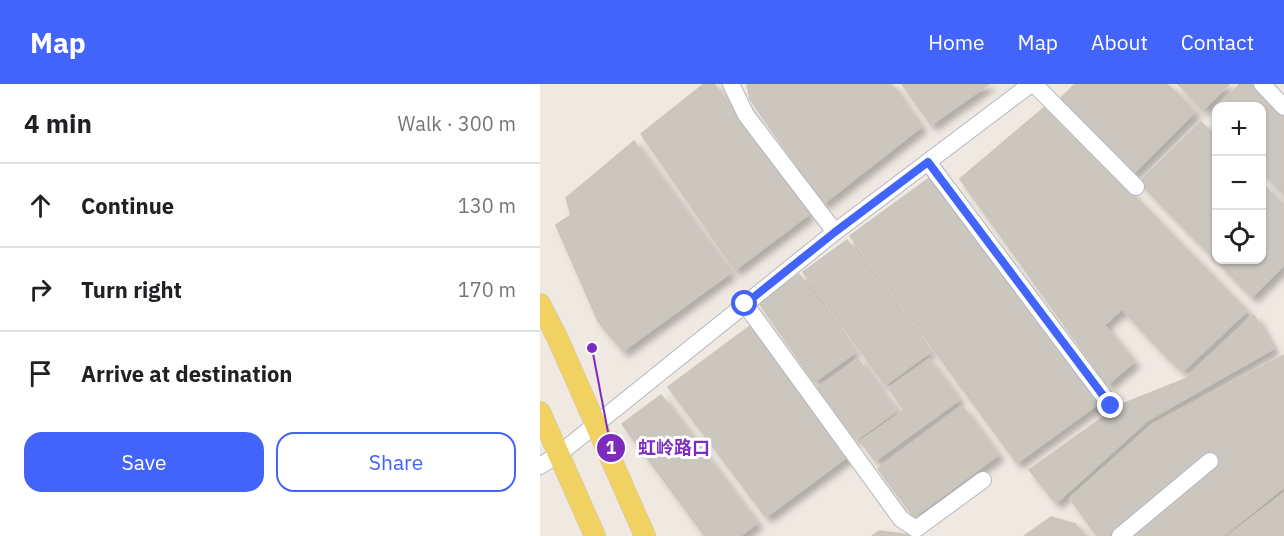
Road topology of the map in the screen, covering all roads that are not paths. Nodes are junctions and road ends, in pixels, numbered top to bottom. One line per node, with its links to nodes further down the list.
1 (731, 84): 7 (street)
2 (1033, 84): 5 (street); 6 (street)
3 (1262, 84): 4 (street)
4 (1284, 107)
5 (928, 162): 7 (street); 10 (street)
6 (1136, 187)
7 (835, 232): 9 (street)
8 (540, 304): 12 (main road)
9 (745, 304): 12 (street); 16 (street)
10 (1111, 406)
11 (540, 412): 13 (main road)
12 (595, 424): 13 (street); 18 (main road)
13 (559, 454): 15 (street); 17 (main road)
14 (1210, 461): 19 (street)
15 (540, 466)
16 (983, 480)
17 (595, 536)
18 (645, 536)
19 (1120, 536)

